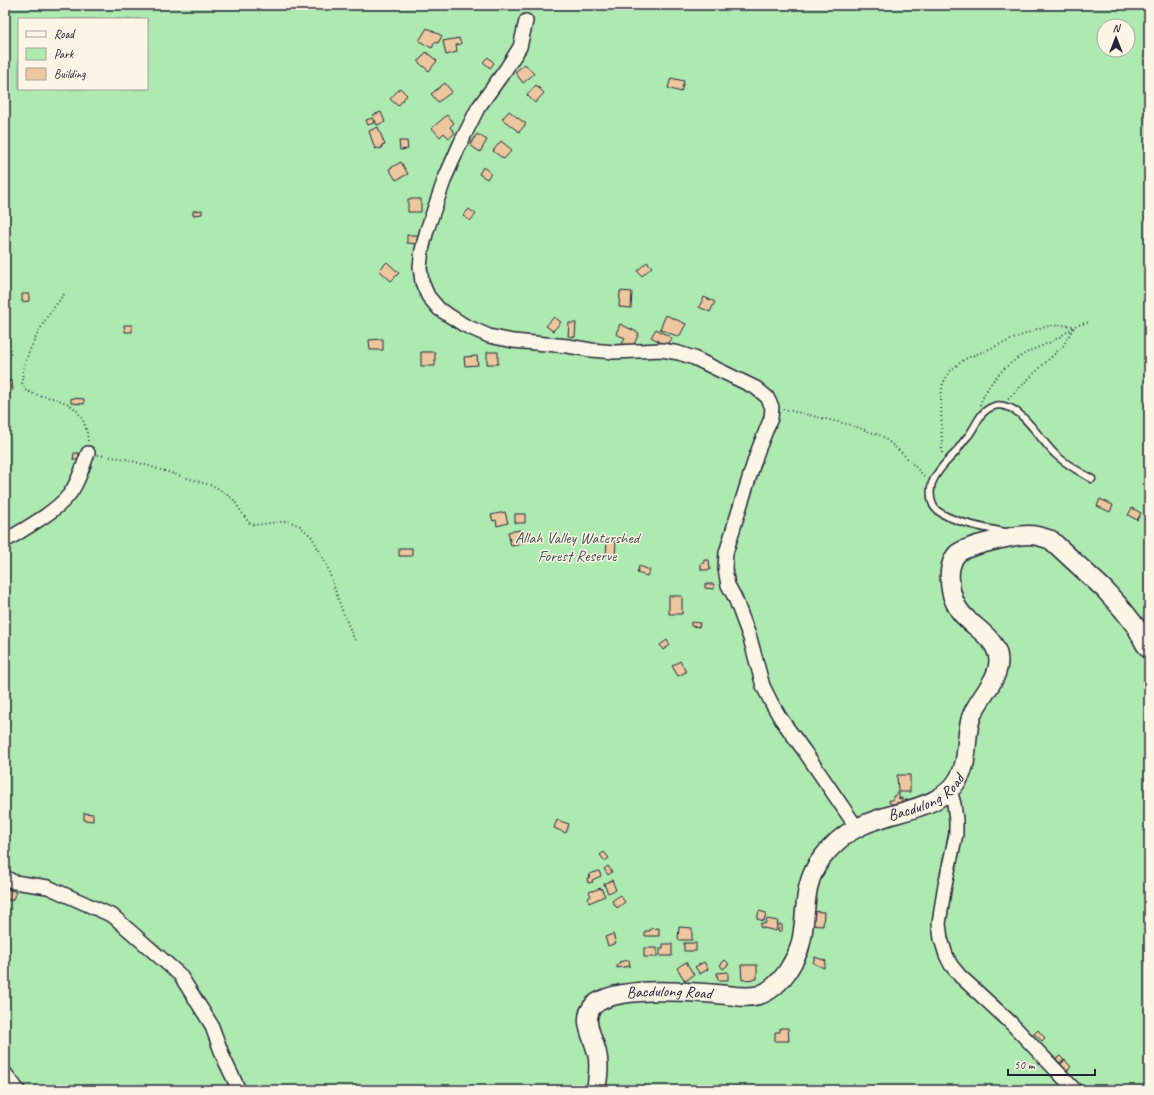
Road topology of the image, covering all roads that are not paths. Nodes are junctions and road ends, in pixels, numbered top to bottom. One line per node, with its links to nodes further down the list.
1 (526, 21): 8 (street)
2 (88, 453): 5 (street)
3 (1092, 479): 4 (lane)
4 (1027, 535): 6 (street, Bacdulong Road); 7 (street, Bacdulong Road)
5 (5, 541)
6 (1149, 649)
7 (950, 790): 8 (street, Bacdulong Road); 14 (street)
8 (856, 828): 13 (street, Bacdulong Road)
9 (5, 877): 12 (street)
10 (5, 1073): 11 (street)
11 (18, 1090)
12 (239, 1090)
13 (596, 1090)
14 (1075, 1090)

